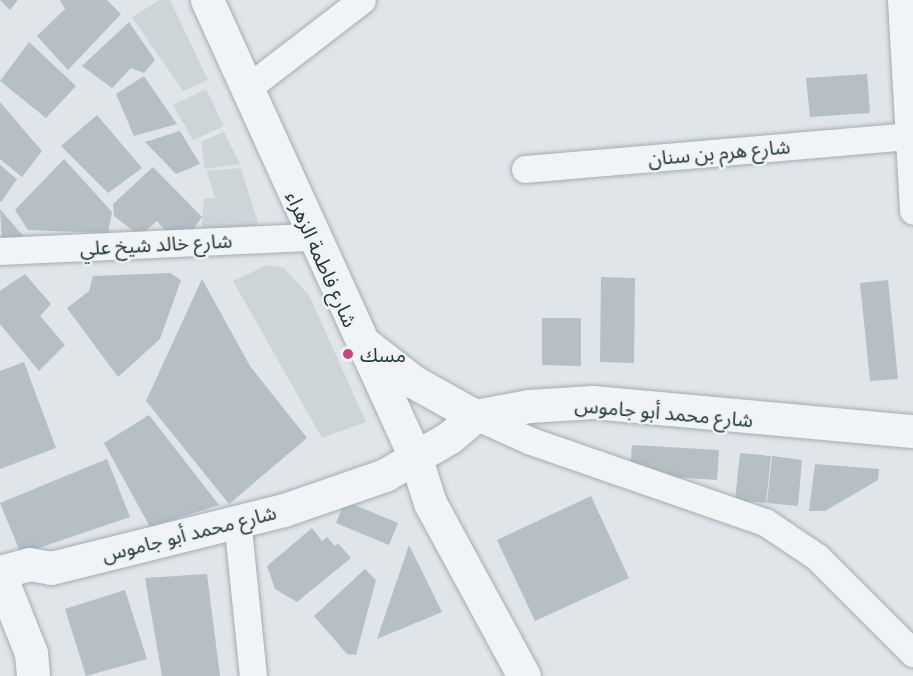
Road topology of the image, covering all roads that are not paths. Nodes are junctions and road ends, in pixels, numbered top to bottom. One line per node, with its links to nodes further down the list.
1 (207, 0): 4 (street, شارع فاطمة الزهراء)
2 (362, 0): 4 (street)
3 (901, 0): 5 (street)
4 (246, 89): 8 (street, شارع فاطمة الزهراء)
5 (910, 136): 6 (street, شارع هرم بن سنان); 7 (street)
6 (525, 169)
7 (913, 211)
8 (312, 237): 9 (street, شارع خالد شيخ علي); 10 (street, شارع فاطمة الزهراء)
9 (0, 251)
10 (357, 338): 11 (street); 13 (street, شارع فاطمة الزهراء)
11 (475, 416): 12 (street, شارع محمد أبو جاموس); 13 (street, شارع محمد أبو جاموس); 16 (street)
12 (913, 431)
13 (416, 459): 14 (street, شارع محمد أبو جاموس); 20 (street, شارع فاطمة الزهراء)
14 (237, 519): 15 (street, شارع محمد أبو جاموس); 19 (street)
15 (2, 593): 17 (street); 18 (street)
16 (913, 653)
17 (28, 676)
18 (33, 676)
19 (253, 676)
20 (524, 676)

